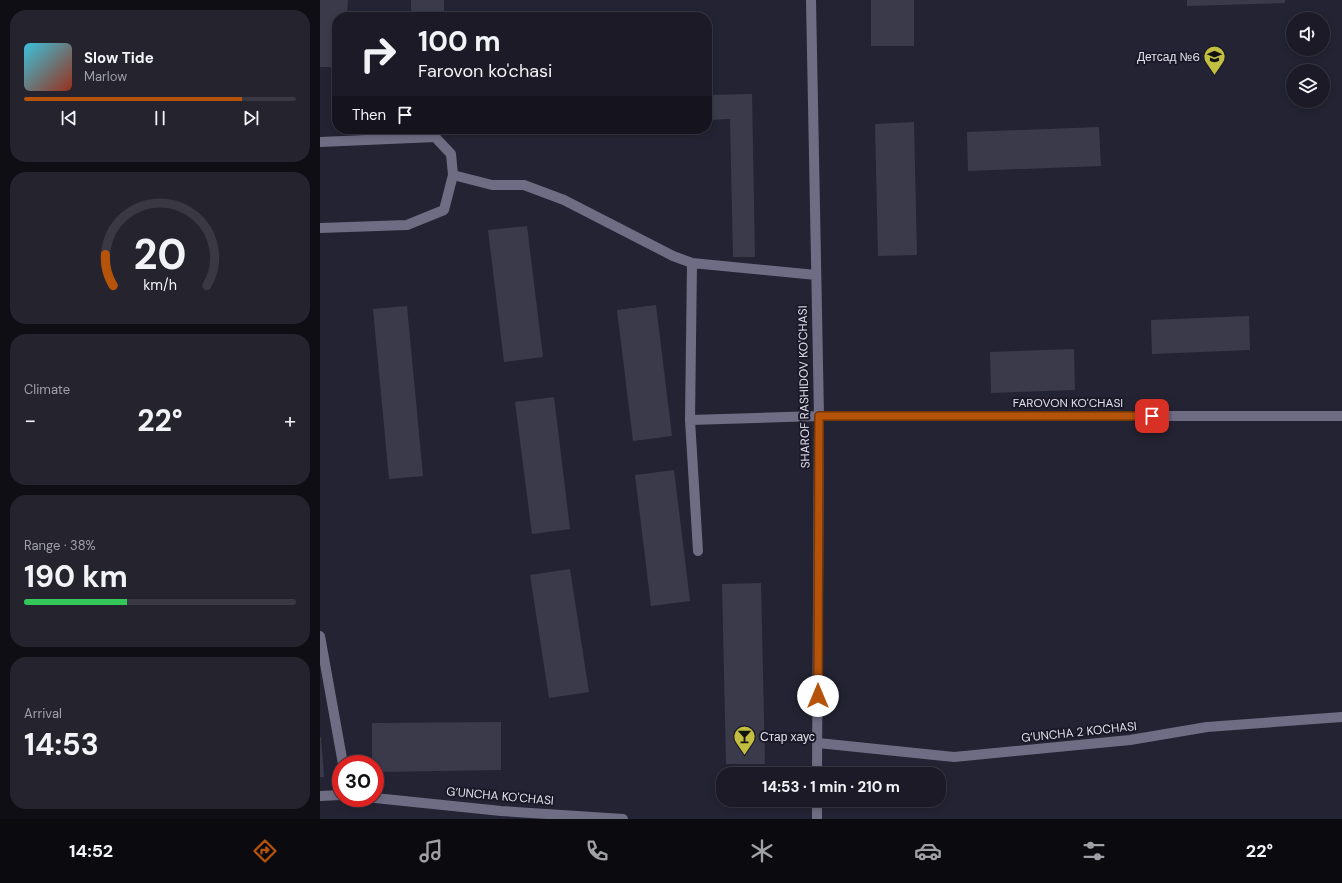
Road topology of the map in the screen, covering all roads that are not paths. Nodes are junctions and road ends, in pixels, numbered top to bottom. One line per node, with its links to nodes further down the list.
1 (810, 0): 6 (street, SHAROF RASHIDOV KO'CHASI)
2 (320, 142): 3 (street)
3 (453, 175): 4 (street); 5 (street)
4 (320, 228)
5 (692, 263): 6 (street); 9 (street)
6 (816, 275): 7 (street, SHAROF RASHIDOV KO'CHASI)
7 (819, 416): 8 (street, FAROVON KO'CHASI); 9 (street, FAROVON KO'CHASI); 13 (street, SHAROF RASHIDOV KO'CHASI)
8 (1342, 416)
9 (690, 420): 10 (street)
10 (698, 551)
11 (320, 636): 14 (street)
12 (1342, 717): 13 (street, G‘UNCHA 2 KOCHASI)
13 (818, 743): 15 (street, SHAROF RASHIDOV KO'CHASI)
14 (340, 755)
15 (817, 767)
16 (332, 795): 17 (street)
17 (320, 796)
18 (384, 799): 20 (street, G‘UNCHA KO'CHASI)
19 (817, 807): 21 (street)
20 (623, 819)
21 (816, 819)

